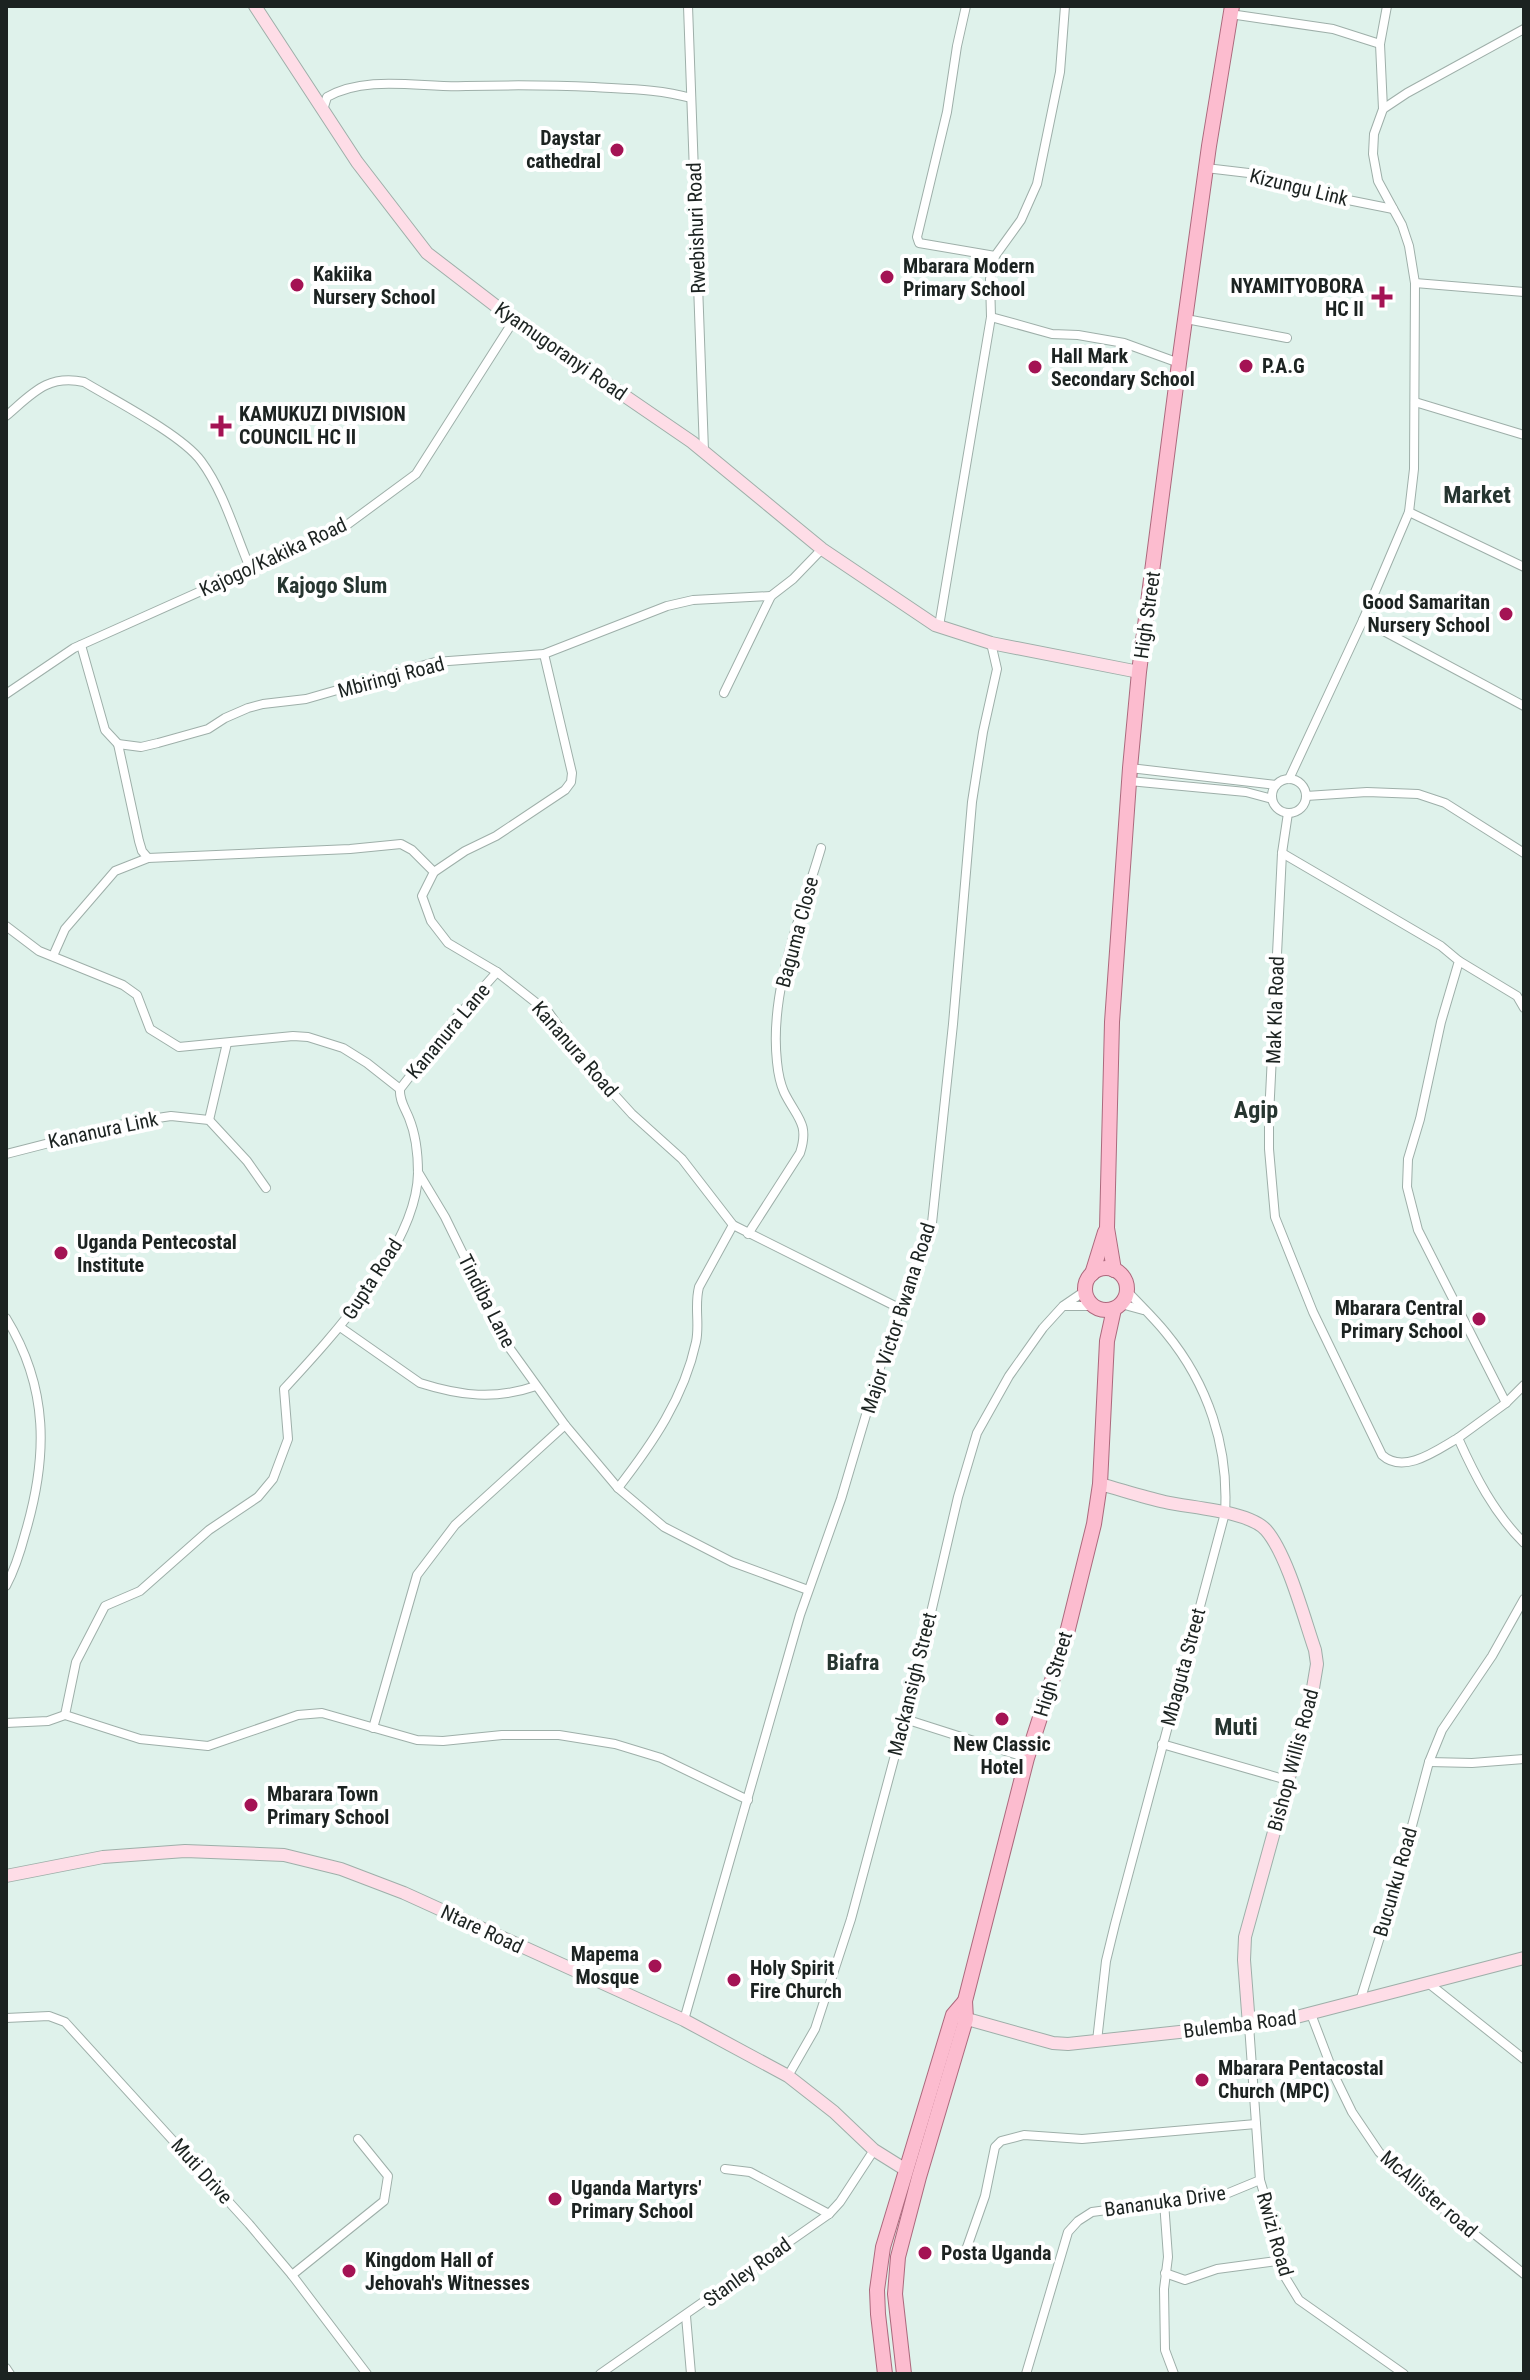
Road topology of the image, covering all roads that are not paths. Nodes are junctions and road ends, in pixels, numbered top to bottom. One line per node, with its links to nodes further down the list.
1 (255, 6): 11 (main road, Kyamugoranyi Road)
2 (688, 6): 9 (street, Rwebishuri Road)
3 (966, 6): 14 (street)
4 (1065, 6): 14 (street)
5 (1387, 6): 8 (street)
6 (1231, 10): 8 (street); 12 (main road, High Street)
7 (1524, 29): 10 (street)
8 (1380, 44): 10 (street)
9 (691, 98): 11 (street); 25 (street, Rwebishuri Road)
10 (1383, 109): 13 (street)
11 (323, 110): 19 (main road, Kyamugoranyi Road)
12 (1206, 168): 13 (street, Kizungu Link); 18 (main road, High Street)
13 (1393, 209): 15 (street)
14 (995, 256): 17 (street)
15 (1415, 283): 16 (street); 22 (street)
16 (1524, 292)
17 (991, 317): 21 (street); 32 (street)
18 (1186, 319): 20 (street); 21 (main road, High Street)
19 (514, 320): 25 (main road, Kyamugoranyi Road); 29 (street, Kajogo/Kakika Road)
20 (1287, 338)
21 (1179, 363): 36 (main road, High Street)
22 (1415, 402): 24 (street); 26 (street)
23 (6, 416): 29 (street)
24 (1524, 435)
25 (704, 451): 27 (main road, Kyamugoranyi Road)
26 (1409, 512): 28 (street); 31 (street)
27 (822, 549): 30 (street); 32 (main road, Kyamugoranyi Road)
28 (1524, 567)
29 (250, 568): 34 (street, Kajogo/Kakika Road)
30 (771, 596): 35 (street, Mbiringi Road); 37 (street)
31 (1363, 620): 39 (street); 42 (street)
32 (939, 626): 33 (main road, Kyamugoranyi Road)
33 (991, 643): 36 (main road, Kyamugoranyi Road); 72 (street, Major Victor Bwana Road)
34 (81, 645): 38 (street, Kajogo/Kakika Road); 40 (street)
35 (544, 654): 40 (street, Mbiringi Road); 51 (street)
36 (1139, 672): 41 (main road, High Street)
37 (724, 693)
38 (6, 694)
39 (1524, 706)
40 (118, 744): 50 (street)
41 (1129, 775): 43 (street); 45 (street); 64 (main road, High Street)
42 (1289, 779): 43 (street); 44 (street)
43 (1276, 785): 45 (street)
44 (1306, 796): 46 (street); 49 (street)
45 (1272, 799): 46 (street)
46 (1288, 813): 48 (street, Mak Kla Road)
47 (821, 848): 65 (street, Baguma Close)
48 (1282, 853): 54 (street); 81 (street, Mak Kla Road)
49 (1524, 853)
50 (148, 858): 51 (street); 53 (street)
51 (434, 872): 55 (street, Kananura Road)
52 (6, 926): 53 (street)
53 (53, 956): 57 (street)
54 (1459, 961): 56 (street); 79 (street)
55 (497, 972): 58 (street, Kananura Lane); 63 (street, Kananura Road)
56 (1524, 1008)
57 (227, 1043): 58 (street); 59 (street)
58 (400, 1089): 61 (street, Gupta Road)
59 (209, 1120): 60 (street, Kananura Link); 62 (street)
60 (6, 1154)
61 (418, 1171): 75 (street, Gupta Road); 78 (street, Tindiba Lane)
62 (266, 1188)
63 (733, 1225): 65 (street, Kananura Road); 83 (street)
64 (1107, 1228): 66 (main road, High Street); 67 (main road, High Street)
65 (748, 1234): 72 (street, Kananura Road)
66 (1114, 1270): 67 (main road); 69 (main road)
67 (1092, 1274): 68 (main road)
68 (1085, 1291): 70 (street, Mackansigh Street); 71 (main road)
69 (1121, 1301): 71 (main road); 73 (street, Mbaguta Street); 73 (street); 76 (main road, High Street)
70 (1063, 1306): 71 (street); 90 (street, Mackansigh Street)
71 (1095, 1307): 76 (main road, High Street)
72 (901, 1309): 87 (street, Major Victor Bwana Road)
73 (1144, 1311): 84 (street, Mbaguta Street)
74 (6, 1318): 86 (street)
75 (340, 1327): 78 (street); 89 (street, Gupta Road)
76 (1107, 1341): 82 (main road, High Street)
77 (1524, 1385): 79 (street)
78 (536, 1386): 80 (street, Tindiba Lane)
79 (1506, 1403): 81 (street)
80 (565, 1425): 83 (street, Tindiba Lane); 92 (street)
81 (1458, 1438): 85 (street)
82 (1100, 1484): 84 (main road, Bishop Willis Road); 94 (main road, High Street)
83 (618, 1488): 87 (street, Tindiba Lane)
84 (1225, 1513): 93 (street, Mbaguta Street); 97 (main road, Bishop Willis Road)
85 (1524, 1543)
86 (6, 1586)
87 (808, 1590): 98 (street, Major Victor Bwana Road)
88 (1524, 1599): 96 (street)
89 (65, 1715): 91 (street); 92 (street)
90 (905, 1719): 94 (street); 110 (street, Mackansigh Street)
91 (6, 1723)
92 (373, 1728): 98 (street)
93 (1162, 1744): 97 (street); 108 (street, Mbaguta Street)
94 (1027, 1758): 104 (main road, High Street)
95 (1524, 1759): 96 (street)
96 (1429, 1762): 102 (street, Bucunku Road)
97 (1287, 1780): 107 (main road, Bishop Willis Road)
98 (748, 1800): 106 (street, Major Victor Bwana Road)
99 (6, 1876): 106 (main road, Ntare Road)
100 (1524, 1958): 101 (main road, Bulemba Road)
101 (1426, 1982): 102 (main road, Bulemba Road); 109 (street)
102 (1360, 2002): 103 (main road, Bulemba Road)
103 (1311, 2014): 107 (main road, Bulemba Road); 124 (street, McAllister road)
104 (960, 2017): 108 (main road, Bulemba Road); 115 (main road, High Street); 120 (main road, High Street)
105 (6, 2018): 125 (street, Muti Drive)
106 (684, 2020): 110 (main road, Ntare Road)
107 (1249, 2025): 108 (main road, Bulemba Road); 111 (street)
108 (1097, 2041)
109 (1524, 2059)
110 (788, 2076): 113 (main road, Ntare Road)
111 (1256, 2124): 116 (street); 121 (street)
112 (358, 2139): 125 (street)
113 (874, 2150): 115 (main road, Ntare Road); 118 (street, Stanley Road)
114 (725, 2169): 118 (street)
115 (906, 2170): 119 (main road, High Street)
116 (1260, 2180): 117 (street, Bananuka Drive); 122 (street, Rwizi Road)
117 (1164, 2202): 123 (street); 134 (street, Bananuka Drive)
118 (829, 2214): 126 (street, Stanley Road)
119 (887, 2234): 120 (main road); 132 (main road, High Street)
120 (902, 2239): 133 (main road, High Street)
121 (966, 2250)
122 (1284, 2260): 123 (street); 136 (street, Rwizi Road)
123 (1165, 2273): 135 (street)
124 (1524, 2274)
125 (292, 2275): 129 (street, Muti Drive)
126 (686, 2316): 130 (street, Stanley Road); 131 (street)
127 (6, 2368): 128 (street)
128 (10, 2374)
129 (367, 2374)
130 (600, 2374)
131 (691, 2374)
132 (885, 2374)
133 (904, 2374)
134 (1026, 2374)
135 (1174, 2374)
136 (1404, 2374)

